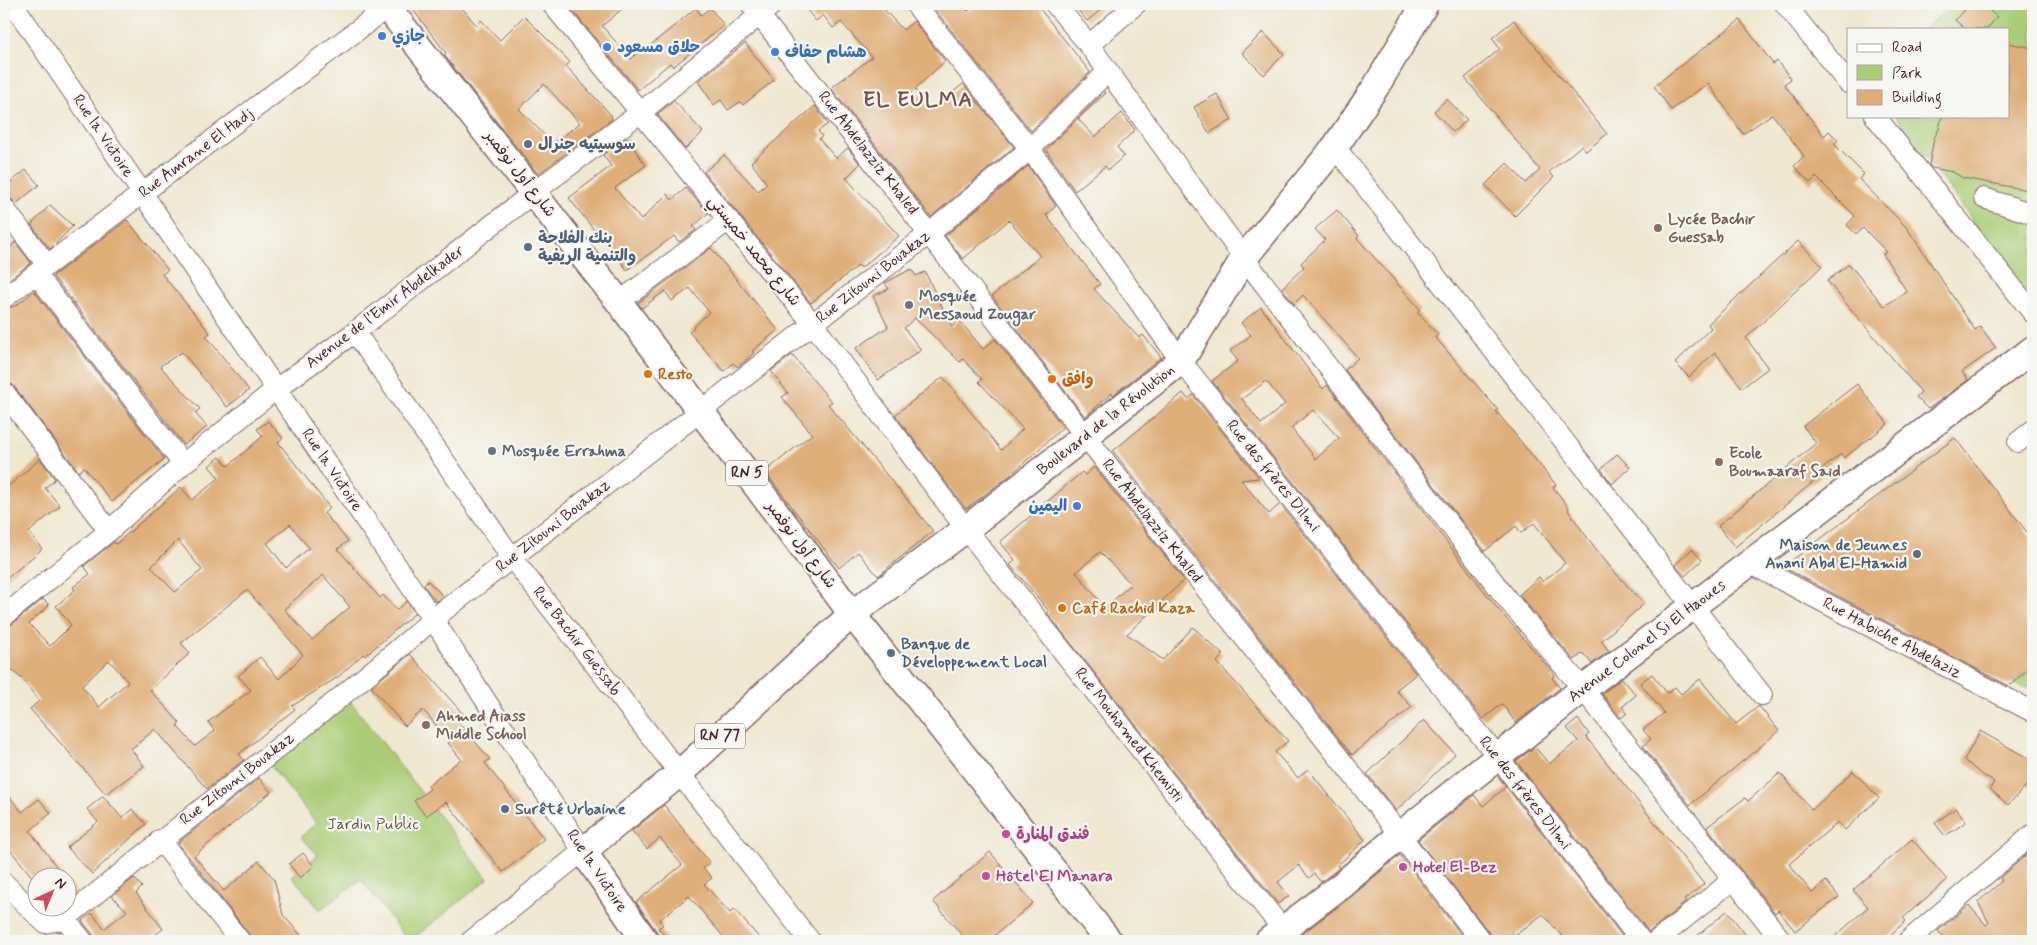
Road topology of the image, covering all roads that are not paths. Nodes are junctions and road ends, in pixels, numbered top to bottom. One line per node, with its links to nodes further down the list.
1 (552, 4): 13 (street, شارع محمد خميستي)
2 (915, 4): 16 (street, Rue des frères Dilmi)
3 (1055, 4): 10 (street)
4 (1136, 4): 10 (street)
5 (1423, 4): 15 (main road, Boulevard de la Révolution)
6 (1784, 4): 12 (street)
7 (386, 5): 17 (main road, شارع أول نوفمبر / RN 5); 18 (street, Rue Amrane El Hadj)
8 (10, 7): 18 (street, Rue la Victoire)
9 (761, 7): 13 (street, Avenue de l'Emir Abdelkader); 23 (street, Rue Abdelazziz Khaled)
10 (1089, 44): 11 (street)
11 (1107, 72): 16 (street, Rue Zitouni Bouakaz); 24 (street)
12 (1847, 82)
13 (640, 113): 17 (street, Avenue de l'Emir Abdelkader); 22 (street, شارع محمد خميستي)
14 (1877, 118): 28 (street)
15 (1334, 147): 24 (main road, Boulevard de la Révolution); 42 (street)
16 (1030, 149): 23 (street, Rue Zitouni Bouakaz); 32 (street, Rue des frères Dilmi)
17 (534, 192): 27 (main road, شارع أول نوفمبر / RN 5); 30 (street, Avenue de l'Emir Abdelkader)
18 (142, 193): 25 (street, Rue Amrane El Hadj); 33 (street, Rue la Victoire)
19 (1984, 198): 21 (street)
20 (4, 208): 25 (street)
21 (2033, 214)
22 (729, 220): 27 (street); 29 (street, شارع محمد خميستي)
23 (930, 233): 29 (street, Rue Zitouni Bouakaz); 36 (street, Rue Abdelazziz Khaled)
24 (1244, 258): 32 (main road, Boulevard de la Révolution); 46 (street)
25 (42, 269): 26 (street, Rue Amrane El Hadj); 37 (street)
26 (4, 298)
27 (619, 302): 35 (main road, شارع أول نوفمبر / RN 5)
28 (2033, 313)
29 (813, 324): 35 (street, Rue Zitouni Bouakaz); 38 (street, شارع محمد خميستي)
30 (355, 332): 33 (street, Avenue de l'Emir Abdelkader); 40 (street, Rue Bachir Guessab)
31 (2033, 349): 41 (main road, Avenue Colonel Si El Haoues)
32 (1181, 361): 36 (main road, Boulevard de la Révolution); 49 (street, Rue des frères Dilmi)
33 (276, 389): 37 (street, Avenue de l'Emir Abdelkader); 45 (street, Rue la Victoire)
34 (4, 392): 39 (street)
35 (701, 411): 40 (street, Rue Zitouni Bouakaz); 43 (main road, شارع أول نوفمبر / RN 5)
36 (1086, 437): 38 (main road, Boulevard de la Révolution); 52 (street, Rue Abdelazziz Khaled)
37 (182, 464): 39 (street, Avenue de l'Emir Abdelkader)
38 (966, 529): 43 (main road, Boulevard de la Révolution); 58 (street, Rue Mouhamed Khemisti)
39 (109, 531): 44 (street, Avenue de l'Emir Abdelkader)
40 (512, 558): 45 (street, Rue Zitouni Bouakaz); 50 (street, Rue Bachir Guessab)
41 (1750, 564): 42 (main road, Avenue Colonel Si El Haoues); 48 (street, Rue Habiche Abdelaziz)
42 (1693, 608): 46 (main road, Avenue Colonel Si El Haoues); 47 (street)
43 (852, 614): 50 (main road, RN 77); 64 (main road, شارع أول نوفمبر / RN 5)
44 (4, 616)
45 (433, 619): 53 (street, Rue Zitouni Bouakaz); 54 (street, Rue la Victoire)
46 (1583, 689): 49 (main road, Avenue Colonel Si El Haoues); 55 (street)
47 (1762, 695)
48 (2033, 712)
49 (1498, 757): 52 (main road, Avenue Colonel Si El Haoues); 66 (street, Rue des frères Dilmi)
50 (680, 773): 54 (main road, RN 77); 63 (street, Rue Bachir Guessab)
51 (2033, 834): 69 (street)
52 (1400, 835): 58 (main road, Avenue Colonel Si El Haoues); 65 (street, Rue Abdelazziz Khaled)
53 (160, 840): 57 (street, Rue Zitouni Bouakaz); 60 (street)
54 (583, 851): 61 (street); 62 (main road, Rue la Victoire)
55 (1734, 879): 67 (street); 68 (street)
56 (4, 883): 57 (street)
57 (65, 919): 59 (street)
58 (1281, 938)
59 (83, 941)
60 (240, 941)
61 (471, 941)
62 (645, 941)
63 (810, 941)
64 (1109, 941)
65 (1481, 941)
66 (1641, 941)
67 (1656, 941)
68 (1782, 941)
69 (1908, 941)

